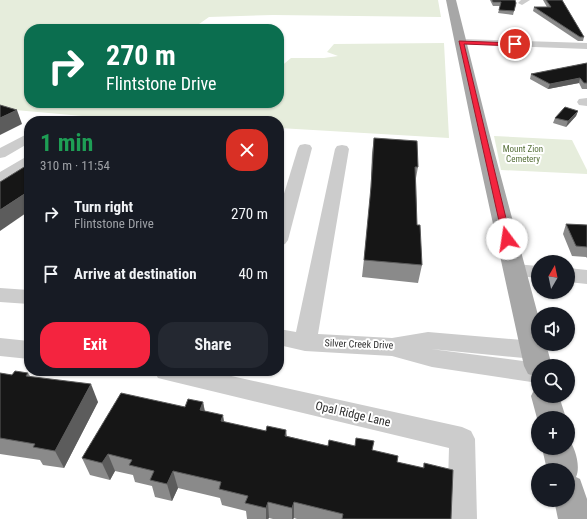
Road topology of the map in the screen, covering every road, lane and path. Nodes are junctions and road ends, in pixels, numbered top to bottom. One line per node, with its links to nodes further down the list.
1 (452, 0): 2 (main road)
2 (461, 42): 3 (street); 11 (main road)
3 (587, 46)
4 (24, 140): 7 (street)
5 (305, 148): 10 (street)
6 (342, 149): 18 (street)
7 (0, 154)
8 (24, 164): 9 (street)
9 (0, 178)
10 (284, 222)
11 (514, 270): 12 (street); 22 (main road)
12 (531, 271)
13 (575, 276): 14 (street)
14 (587, 277)
15 (0, 295): 16 (street)
16 (24, 297)
17 (284, 338): 18 (street, Silver Creek Drive)
18 (305, 342): 20 (street, Silver Creek Drive)
19 (0, 347): 21 (street)
20 (392, 347): 22 (street, Silver Creek Drive); 23 (street)
21 (24, 349)
22 (536, 358)
23 (531, 372)
24 (188, 376): 26 (street, Opal Ridge Lane)
25 (572, 507): 27 (main road)
26 (462, 519)
27 (575, 519)

